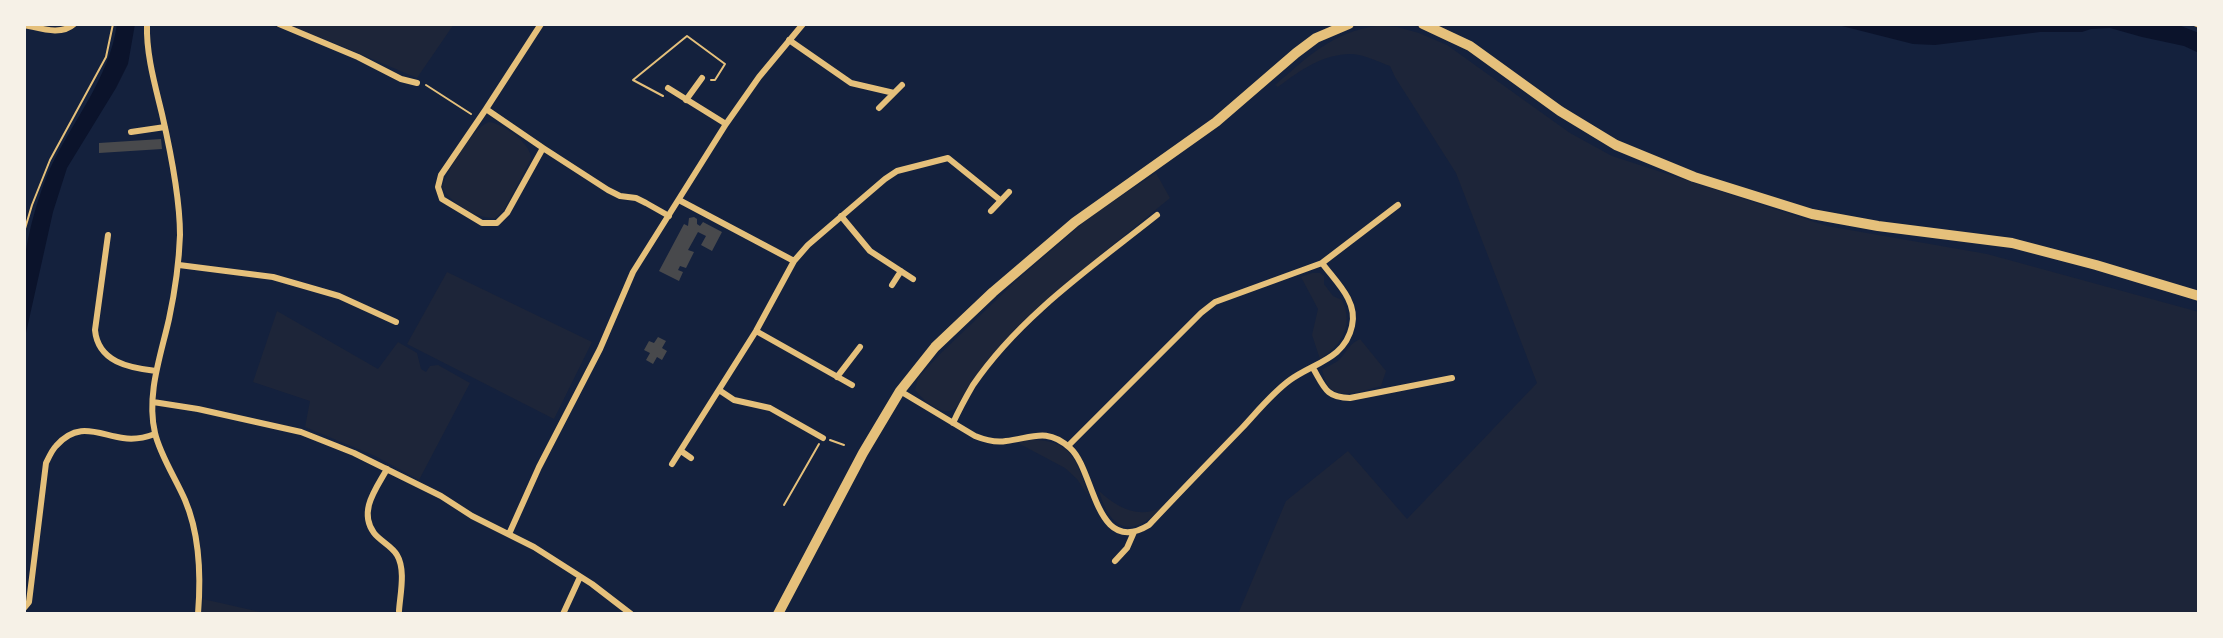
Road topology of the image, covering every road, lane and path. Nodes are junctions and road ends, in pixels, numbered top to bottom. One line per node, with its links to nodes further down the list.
1 (74, 24): 10 (street)
2 (113, 24): 34 (path)
3 (147, 24): 23 (street)
4 (279, 24): 14 (street)
5 (541, 24): 20 (street)
6 (803, 24): 12 (street)
7 (1349, 24): 52 (highway)
8 (1423, 24): 42 (highway)
9 (2192, 24): 11 (path)
10 (24, 25)
11 (2199, 27)
12 (789, 40): 17 (street); 22 (street)
13 (702, 78): 16 (path); 18 (street)
14 (417, 83): 21 (path)
15 (902, 85): 17 (street)
16 (671, 90): 18 (street)
17 (894, 93): 19 (street)
18 (686, 100): 22 (street)
19 (879, 108)
20 (486, 109): 21 (street); 25 (street)
21 (479, 119): 25 (street)
22 (726, 124): 27 (street)
23 (165, 127): 24 (street); 38 (street)
24 (131, 132)
25 (543, 148): 32 (street)
26 (1009, 192): 28 (street)
27 (679, 200): 32 (street); 36 (street)
28 (1000, 200): 30 (street); 33 (street)
29 (1398, 205): 37 (street)
30 (991, 211)
31 (1157, 215): 55 (street)
32 (669, 216): 67 (street)
33 (841, 216): 36 (street); 39 (street)
34 (24, 232)
35 (108, 235): 47 (street)
36 (794, 261): 44 (street)
37 (1322, 263): 46 (street); 60 (street)
38 (179, 265): 43 (street); 47 (street)
39 (901, 271): 40 (street); 41 (street)
40 (913, 279)
41 (892, 285)
42 (2199, 296)
43 (396, 322)
44 (756, 331): 48 (street); 51 (street)
45 (860, 347): 48 (street)
46 (1313, 368): 49 (street); 66 (street)
47 (156, 371): 53 (street)
48 (837, 377): 50 (street)
49 (1452, 378)
50 (852, 385)
51 (719, 390): 54 (street); 61 (street)
52 (900, 391): 55 (street); 75 (highway)
53 (153, 402): 57 (street); 64 (street)
54 (794, 422): 56 (street); 58 (street)
55 (953, 423): 60 (street)
56 (790, 429)
57 (155, 434): 70 (street); 72 (street)
58 (823, 438): 59 (path); 65 (path)
59 (844, 445)
60 (1068, 446): 66 (street)
61 (681, 451): 62 (street); 63 (street)
62 (691, 458)
63 (672, 464)
64 (387, 469): 67 (street); 71 (street)
65 (784, 505)
66 (1134, 532): 68 (street)
67 (509, 534): 69 (street)
68 (1115, 561)
69 (580, 577): 73 (street); 74 (street)
70 (24, 608)
71 (399, 611)
72 (198, 614)
73 (563, 614)
74 (631, 614)
75 (778, 614)

